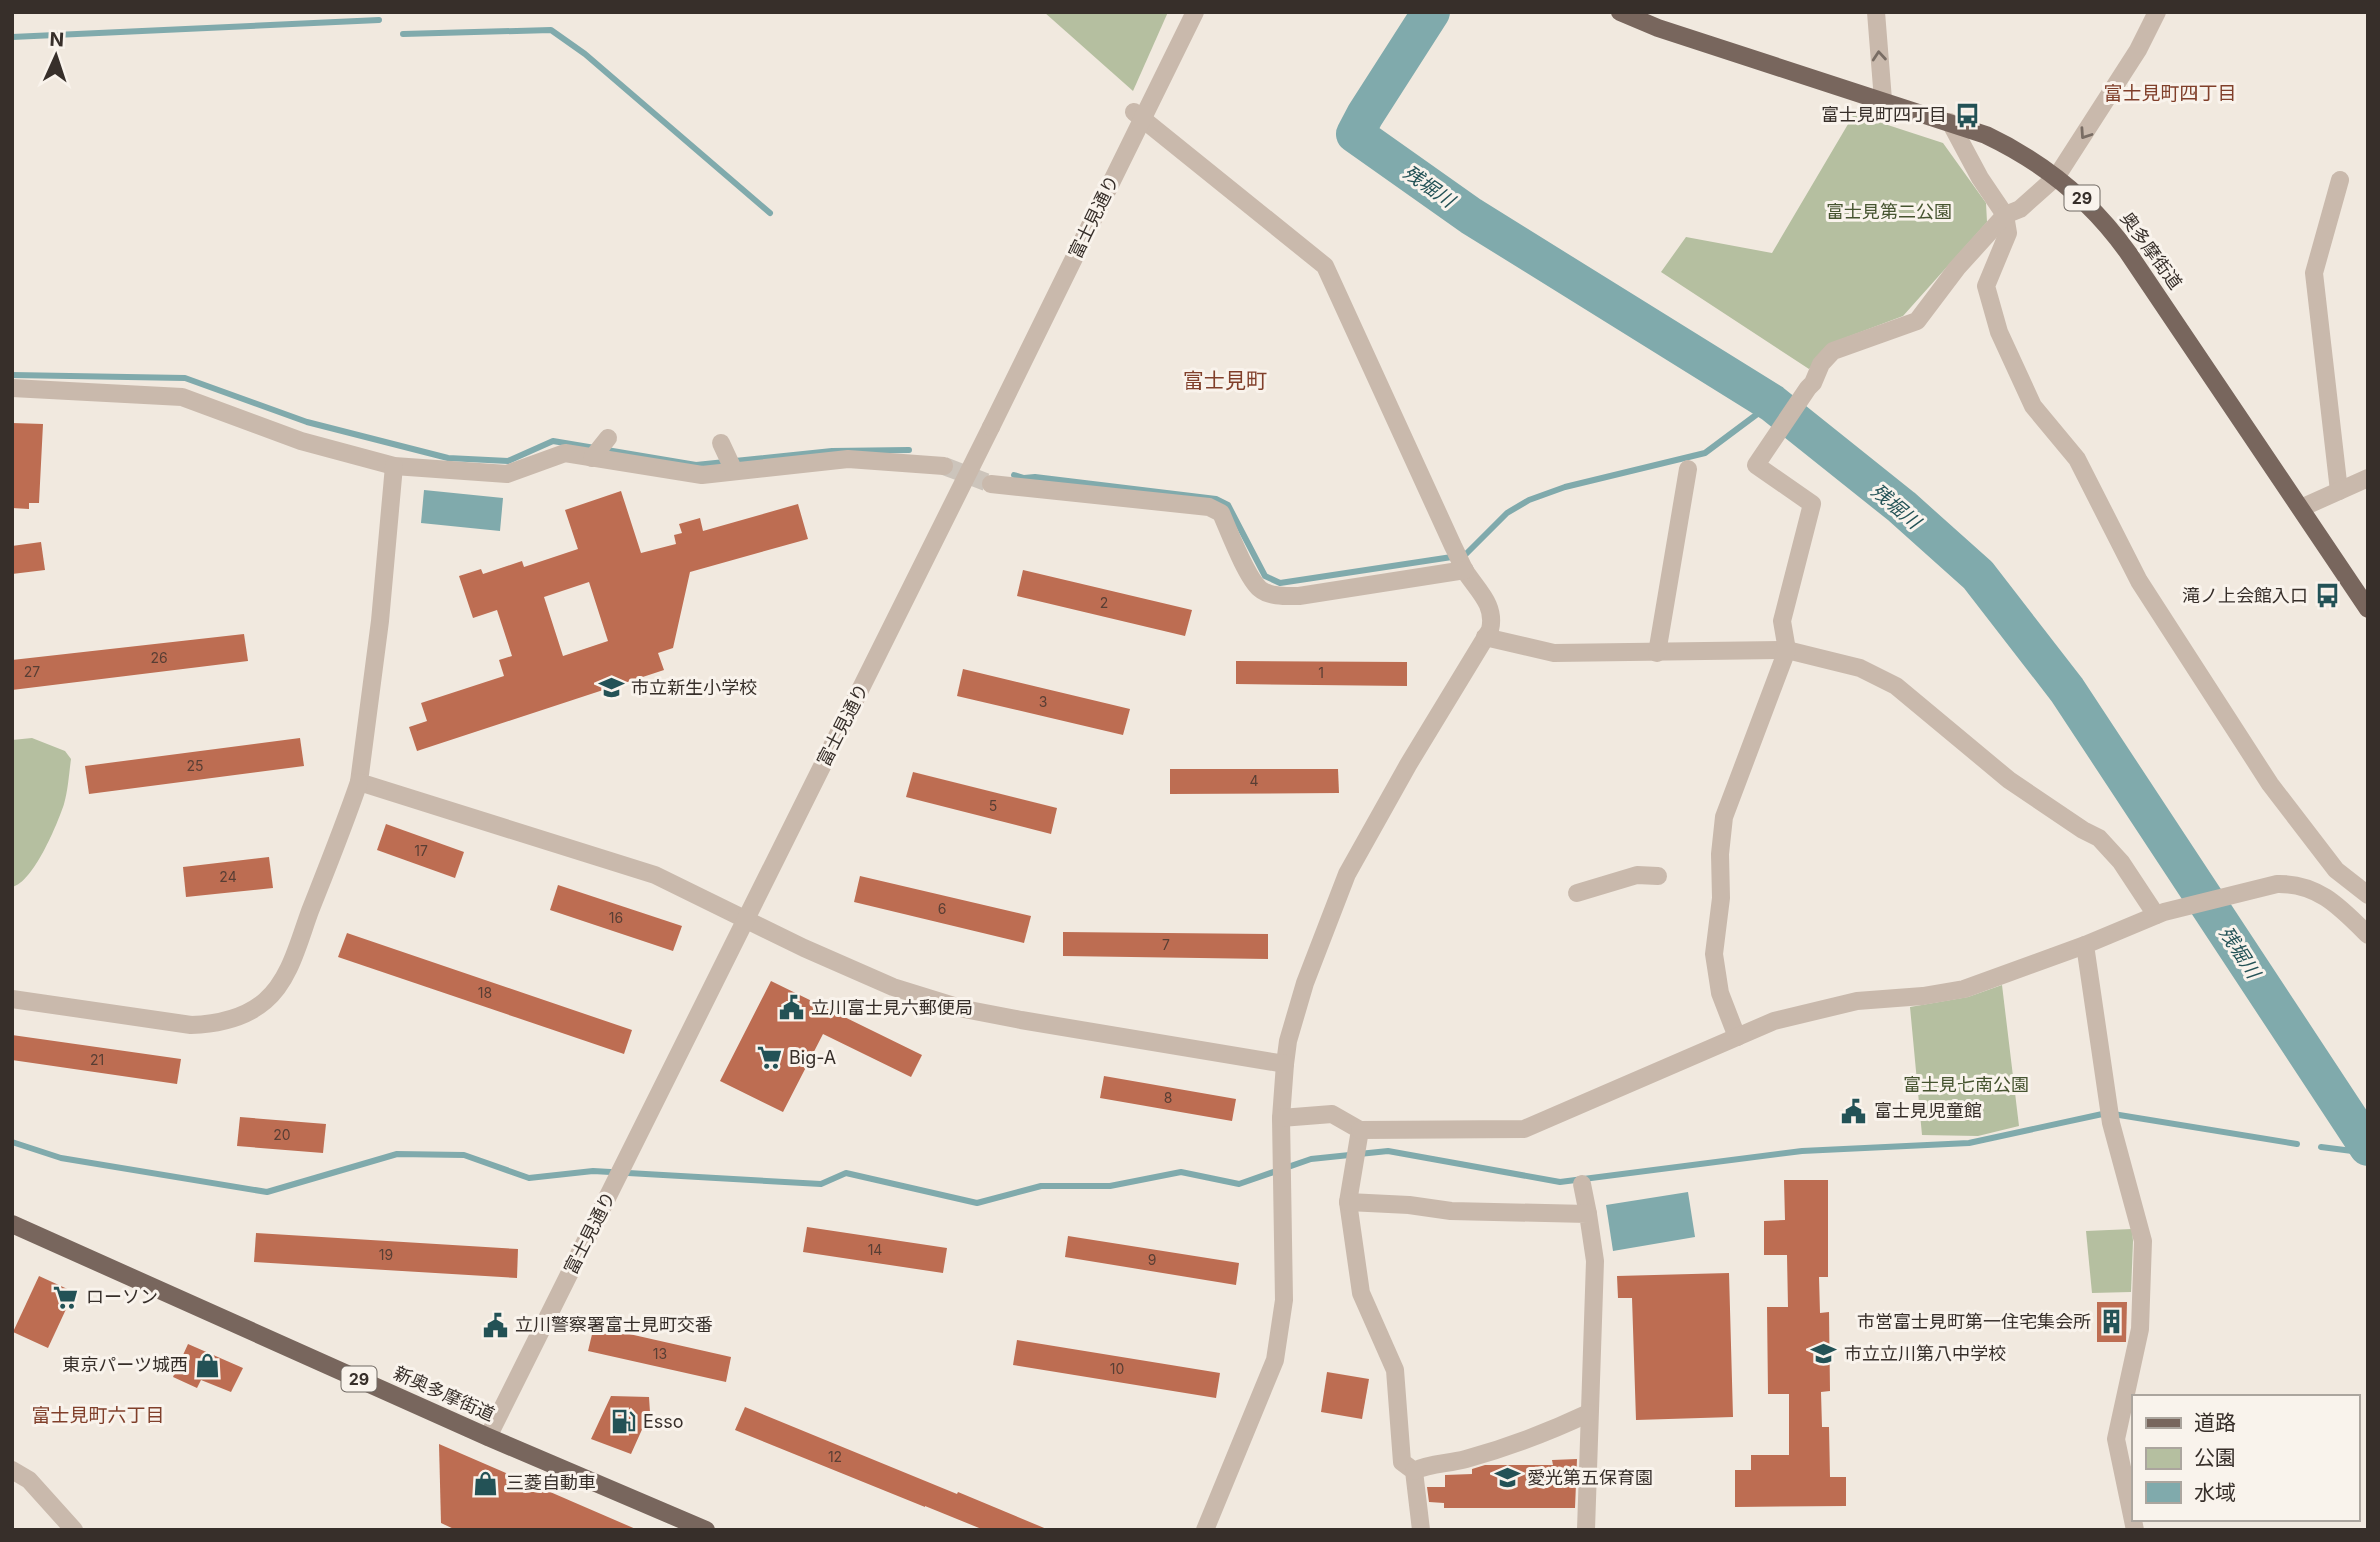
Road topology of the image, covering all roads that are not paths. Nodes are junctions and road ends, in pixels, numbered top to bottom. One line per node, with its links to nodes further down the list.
1 (1195, 12): 33 (street, 富士見通り, bridge)
2 (1620, 12): 5 (main road, 奥多摩街道 / 29)
3 (1876, 12): 5 (street, one-way to 3)
4 (2157, 12): 8 (street, one-way to 8)
5 (1883, 100): 7 (main road, 奥多摩街道 / 29)
6 (1134, 112): 23 (street)
7 (1950, 122): 8 (main road, 奥多摩街道 / 29); 10 (street)
8 (2057, 176): 10 (street); 22 (main road, 奥多摩街道 / 29)
9 (2340, 180): 21 (street)
10 (2005, 215): 26 (street); 31 (street)
11 (12, 388): 16 (street)
12 (608, 438): 14 (street)
13 (721, 443): 18 (street)
14 (593, 456): 16 (street); 18 (street)
15 (944, 466): 18 (street)
16 (394, 467): 28 (street)
17 (1688, 469): 27 (street)
18 (734, 471)
19 (2368, 478): 21 (street)
20 (991, 484): 23 (street)
21 (2339, 491): 22 (street)
22 (2301, 508): 24 (main road, 奥多摩街道 / 29)
23 (1459, 558): 25 (street)
24 (2368, 609)
25 (1485, 637): 27 (street); 38 (street)
26 (1787, 650): 27 (street); 32 (street); 37 (street)
27 (1657, 653)
28 (359, 782): 33 (street); 36 (street)
29 (1658, 876): 30 (street)
30 (1577, 893)
31 (2368, 895)
32 (2160, 914): 34 (street); 35 (street)
33 (746, 920): 38 (street); 46 (street, 富士見通り)
34 (2368, 934)
35 (2085, 945): 37 (street); 49 (street)
36 (12, 999)
37 (1737, 1037): 40 (street)
38 (1284, 1064): 39 (street)
39 (1281, 1118): 40 (street); 52 (street)
40 (1358, 1137): 42 (street)
41 (1582, 1184): 43 (street)
42 (1349, 1202): 43 (street); 48 (street)
43 (1588, 1214): 45 (street)
44 (12, 1224): 46 (main road, 新奥多摩街道 / 29)
45 (1589, 1413): 48 (street); 54 (street)
46 (488, 1437): 51 (main road, 新奥多摩街道 / 29)
47 (12, 1470): 50 (street)
48 (1413, 1471): 53 (street)
49 (2132, 1516)
50 (74, 1530)
51 (706, 1530)
52 (1205, 1530)
53 (1421, 1530)
54 (1586, 1530)

